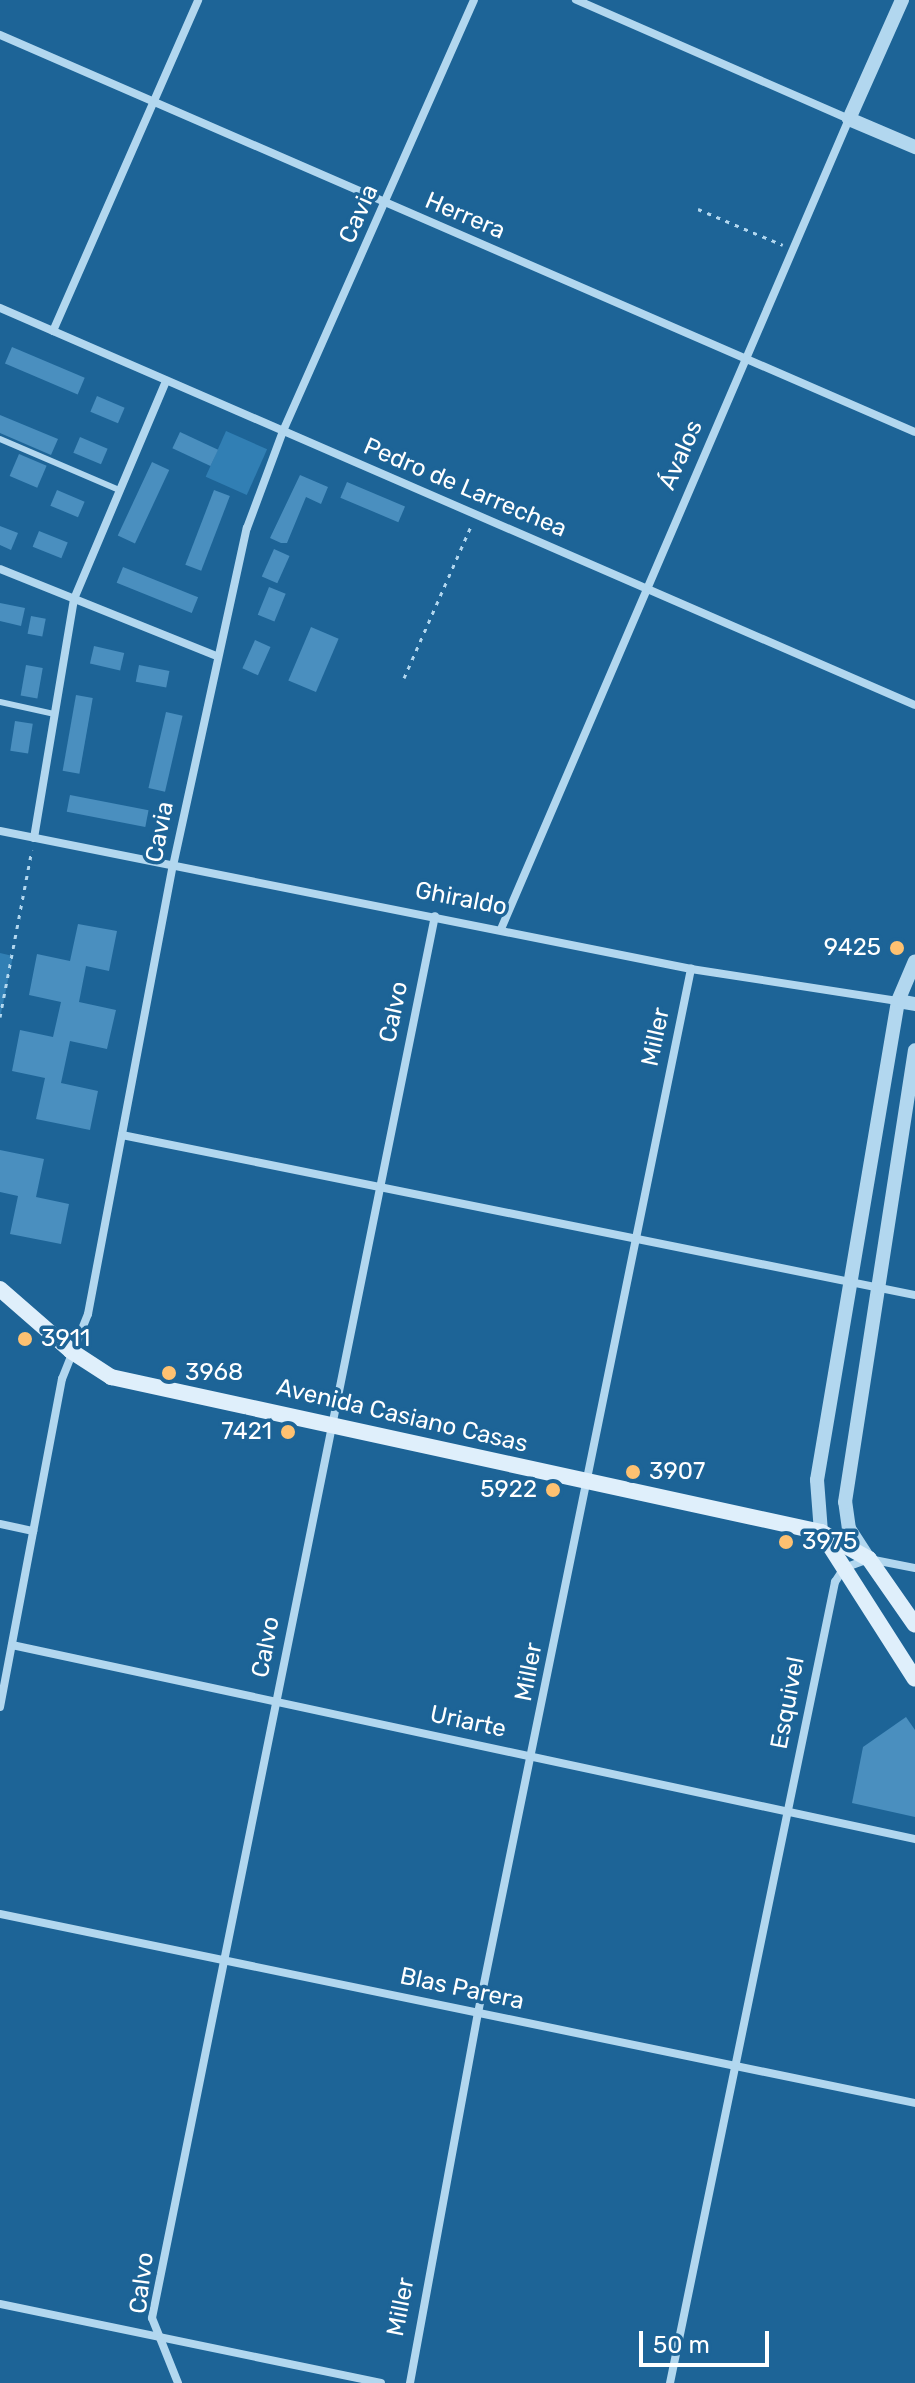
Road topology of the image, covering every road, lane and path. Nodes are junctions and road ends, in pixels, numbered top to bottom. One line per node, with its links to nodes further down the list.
1 (198, 0): 6 (street)
2 (474, 0): 9 (street, Cavia)
3 (576, 0): 7 (street)
4 (902, 0): 7 (street, Ávalos)
5 (0, 35): 6 (street, Herrera)
6 (155, 103): 9 (street, Herrera); 13 (street)
7 (849, 119): 8 (street); 11 (street, Ávalos)
8 (915, 147)
9 (387, 203): 14 (street, Herrera); 16 (street, Cavia)
10 (698, 209): 11 (path)
11 (793, 249): 14 (street, Ávalos)
12 (0, 308): 13 (street, Pedro de Larrechea)
13 (53, 331): 15 (street, Pedro de Larrechea)
14 (747, 359): 17 (street, Herrera); 22 (street, Ávalos)
15 (166, 381): 16 (street, Pedro de Larrechea); 19 (street)
16 (283, 431): 20 (street, Pedro de Larrechea); 24 (street, Cavia)
17 (915, 432)
18 (0, 439): 19 (lane)
19 (119, 490): 23 (street)
20 (476, 515): 22 (street, Pedro de Larrechea); 25 (path)
21 (0, 569): 23 (street)
22 (646, 588): 27 (street, Pedro de Larrechea); 33 (street, Ávalos)
23 (74, 599): 24 (street); 28 (street)
24 (216, 656): 31 (street, Cavia)
25 (404, 678)
26 (0, 702): 28 (lane)
27 (915, 705)
28 (54, 714): 30 (street)
29 (0, 831): 30 (street, Ghiraldo)
30 (34, 838): 31 (street, Ghiraldo); 38 (path)
31 (173, 866): 32 (street, Ghiraldo); 40 (street, Cavia)
32 (435, 916): 33 (street, Ghiraldo); 41 (street, Calvo)
33 (501, 929): 35 (street, Ghiraldo)
34 (915, 961): 36 (street)
35 (691, 969): 36 (street, Ghiraldo); 42 (street, Miller)
36 (898, 1001): 37 (street, Ghiraldo); 43 (street)
37 (915, 1004)
38 (0, 1017)
39 (915, 1050): 44 (street)
40 (122, 1135): 41 (street); 47 (street, Cavia)
41 (378, 1187): 42 (street); 48 (street, Calvo)
42 (634, 1240): 43 (street); 49 (street, Miller)
43 (852, 1283): 44 (street); 52 (street)
44 (878, 1287): 46 (street); 53 (street)
45 (0, 1289): 47 (main road, Avenida Casiano Casas)
46 (915, 1295)
47 (71, 1351): 48 (main road, Avenida Casiano Casas); 51 (street, Cavia)
48 (331, 1424): 49 (main road, Avenida Casiano Casas); 59 (street, Calvo)
49 (587, 1482): 52 (main road, Avenida Casiano Casas); 61 (street, Miller)
50 (0, 1524): 51 (street)
51 (33, 1531): 57 (street, Cavia)
52 (821, 1532): 53 (main road, Avenida Casiano Casas); 54 (main road)
53 (869, 1559): 54 (street); 55 (street); 56 (main road, Avenida Casiano Casas)
54 (844, 1568): 58 (main road); 62 (street, Esquivel)
55 (915, 1568)
56 (915, 1625)
57 (12, 1645): 59 (street, Uriarte); 60 (street, Cavia)
58 (915, 1679)
59 (275, 1703): 61 (street, Uriarte); 65 (street, Calvo)
60 (0, 1707)
61 (533, 1756): 62 (street, Uriarte); 66 (street, Miller)
62 (789, 1810): 63 (street, Uriarte); 67 (street, Esquivel)
63 (915, 1839)
64 (0, 1914): 65 (street, Blas Parera)
65 (223, 1959): 66 (street, Blas Parera); 70 (street, Calvo)
66 (478, 2013): 67 (street, Blas Parera); 73 (street, Miller)
67 (738, 2066): 68 (street, Blas Parera); 74 (street, Esquivel)
68 (915, 2103)
69 (0, 2304): 70 (street)
70 (159, 2336): 71 (street, Calvo); 72 (street)
71 (178, 2383)
72 (381, 2383)
73 (410, 2383)
74 (670, 2383)

